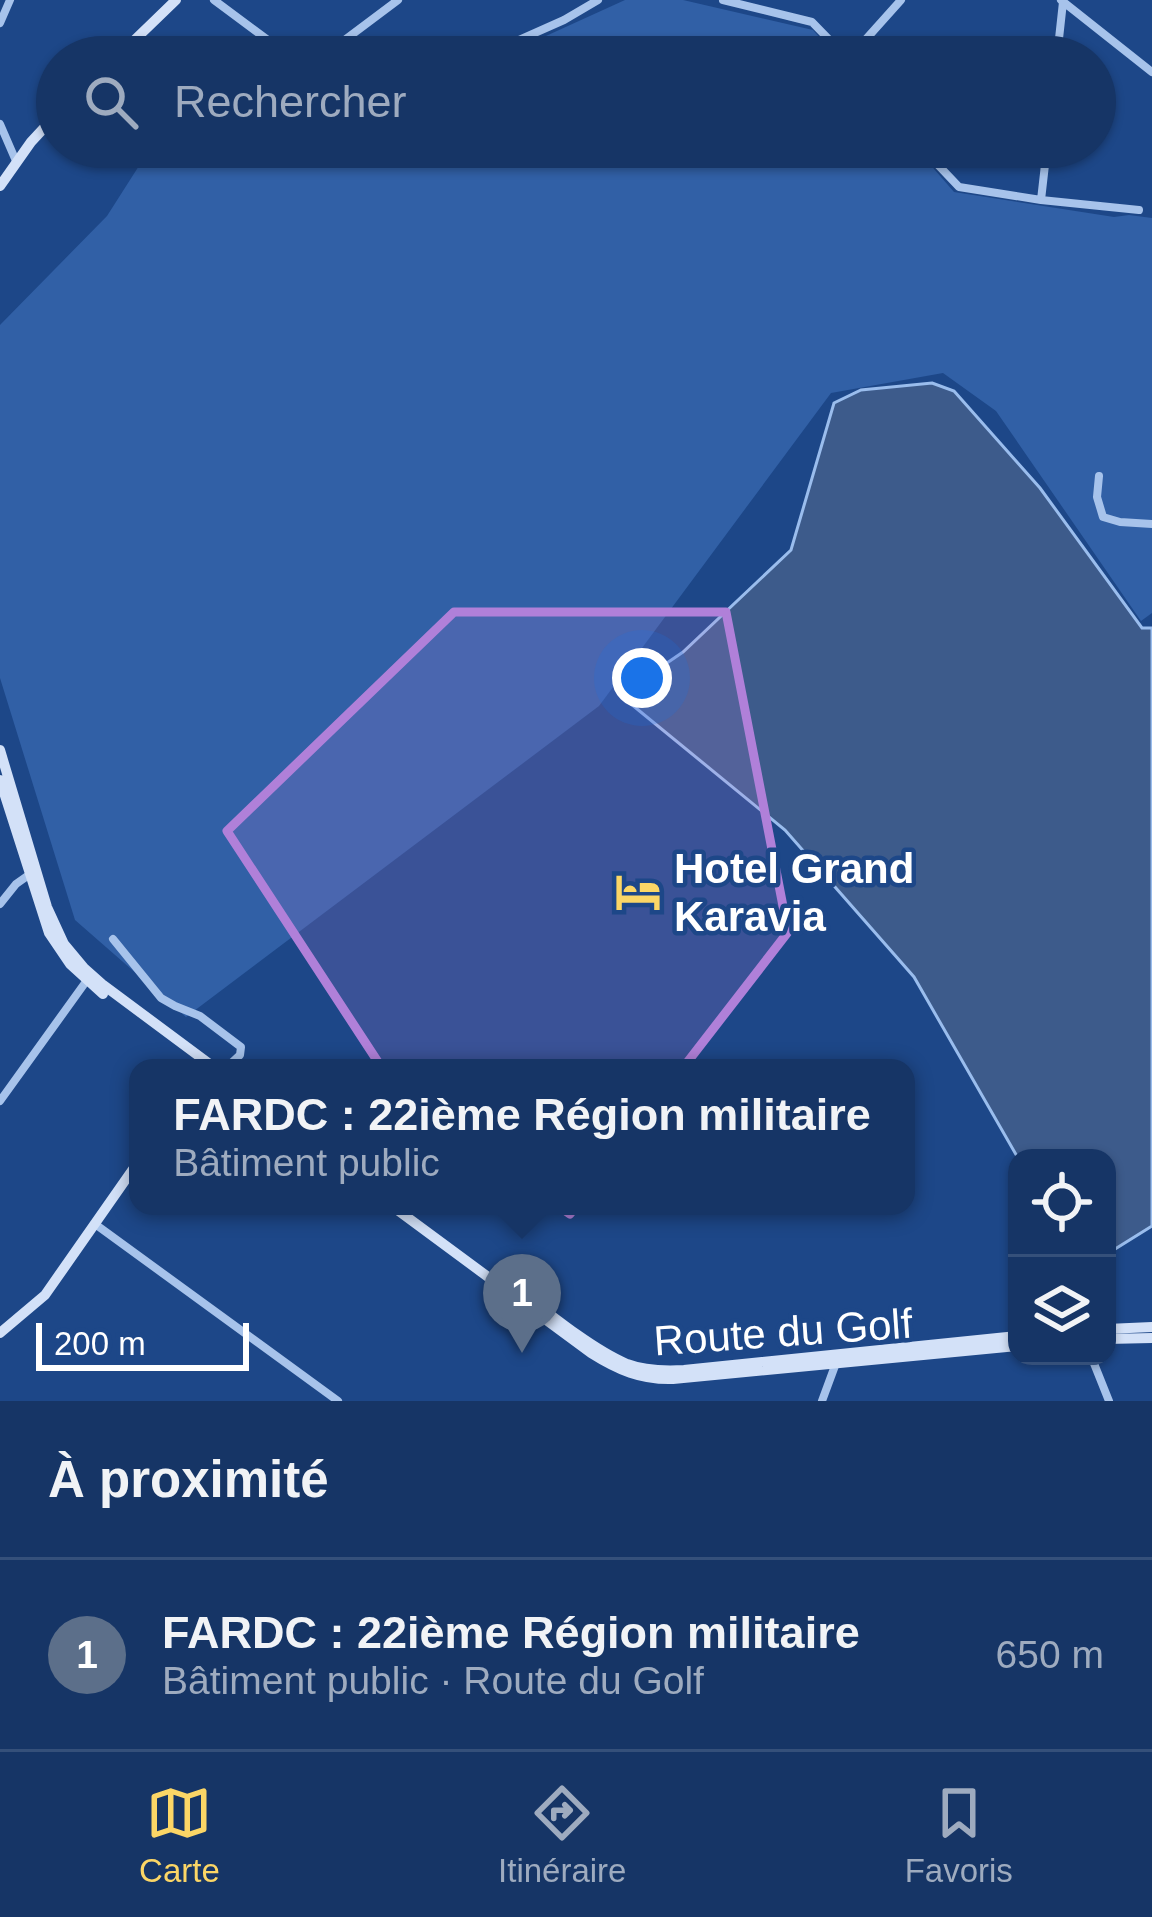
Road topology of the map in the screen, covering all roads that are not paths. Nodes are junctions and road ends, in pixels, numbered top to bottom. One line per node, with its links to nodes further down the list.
1 (10, 0): 10 (street)
2 (176, 0): 11 (main road)
3 (214, 0): 12 (street)
4 (398, 0): 13 (street)
5 (598, 0): 14 (street)
6 (723, 0): 9 (street)
7 (901, 0): 16 (street)
8 (1062, 1): 17 (street); 18 (street)
9 (739, 2): 15 (street)
10 (0, 23)
11 (139, 36)
12 (262, 36)
13 (350, 36)
14 (528, 36)
15 (826, 36)
16 (868, 36)
17 (1059, 36)
18 (1106, 36)
19 (1116, 44): 20 (street)
20 (1152, 72)
21 (0, 124): 23 (street)
22 (36, 135): 23 (main road)
23 (17, 161): 26 (main road)
24 (940, 168): 27 (street)
25 (1045, 168): 27 (street)
26 (0, 186)
27 (1041, 200): 28 (street)
28 (1138, 209)
29 (1100, 476): 30 (street)
30 (1152, 524)
31 (0, 749): 33 (main road)
32 (0, 780): 33 (main road)
33 (33, 873): 34 (street); 36 (main road)
34 (0, 904)
35 (113, 939): 38 (street)
36 (89, 978): 37 (main road); 39 (street)
37 (197, 1059)
38 (234, 1059)
39 (0, 1101)
40 (129, 1175): 43 (main road)
41 (404, 1215): 52 (main road, Route du Golf)
42 (416, 1215): 52 (main road)
43 (95, 1224): 46 (main road); 54 (street)
44 (1152, 1328): 45 (main road)
45 (1116, 1330)
46 (0, 1334)
47 (1008, 1337): 51 (main road)
48 (1152, 1338): 49 (main road)
49 (1116, 1339)
50 (1008, 1347): 51 (main road, Route du Golf)
51 (879, 1354): 52 (main road, Route du Golf)
52 (836, 1359): 55 (street)
53 (1094, 1365): 56 (street)
54 (338, 1401)
55 (822, 1401)
56 (1108, 1401)

